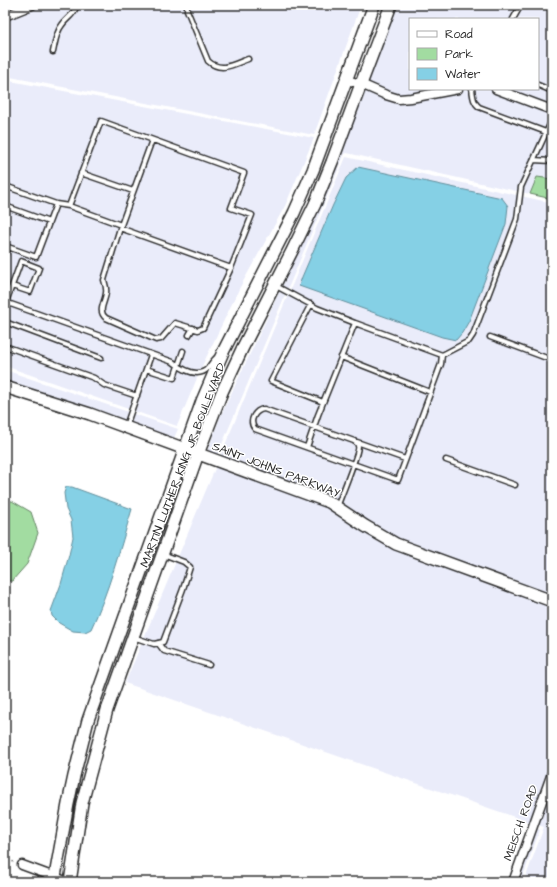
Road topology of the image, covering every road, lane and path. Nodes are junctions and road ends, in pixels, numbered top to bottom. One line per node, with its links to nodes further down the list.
1 (32, 5): 7 (street)
2 (77, 5): 9 (lane)
3 (186, 5): 10 (lane)
4 (374, 5): 11 (main road, MARTIN LUTHER KING JR BOULEVARD)
5 (391, 5): 12 (main road, MARTIN LUTHER KING JR BOULEVARD)
6 (521, 5): 8 (lane)
7 (5, 16)
8 (514, 18)
9 (53, 52)
10 (248, 59)
11 (347, 80): 12 (street); 36 (main road, MARTIN LUTHER KING JR BOULEVARD)
12 (361, 84): 14 (street); 35 (main road, MARTIN LUTHER KING JR BOULEVARD)
13 (539, 85): 17 (lane)
14 (453, 90)
15 (472, 90): 20 (lane)
16 (499, 90): 18 (street)
17 (552, 91)
18 (552, 110)
19 (552, 120): 20 (lane)
20 (546, 132): 22 (lane)
21 (152, 140): 24 (lane); 26 (lane); 33 (lane)
22 (533, 160): 23 (lane); 48 (lane)
23 (552, 161)
24 (81, 173): 26 (lane); 29 (lane)
25 (5, 186): 27 (lane)
26 (133, 192): 31 (lane)
27 (56, 204): 29 (lane); 30 (lane)
28 (5, 206): 30 (lane)
29 (69, 206): 31 (lane)
30 (49, 222): 32 (lane)
31 (120, 226): 33 (lane); 41 (lane)
32 (5, 255)
33 (231, 268): 41 (lane)
34 (12, 286): 34 (lane); 37 (lane)
35 (272, 288): 36 (main road); 38 (lane); 63 (main road, MARTIN LUTHER KING JR BOULEVARD)
36 (252, 295): 46 (main road, MARTIN LUTHER KING JR BOULEVARD)
37 (5, 302): 47 (lane)
38 (310, 304): 40 (lane); 57 (lane)
39 (5, 322): 50 (lane)
40 (355, 323): 48 (lane); 49 (lane)
41 (193, 328): 42 (lane)
42 (189, 336)
43 (490, 338): 51 (lane)
44 (5, 346): 56 (lane)
45 (183, 351): 52 (lane)
46 (223, 352): 52 (lane); 62 (main road, MARTIN LUTHER KING JR BOULEVARD)
47 (151, 355): 52 (lane); 53 (lane)
48 (442, 355): 55 (lane)
49 (342, 357): 55 (lane); 57 (lane)
50 (101, 358)
51 (552, 360)
52 (178, 366): 53 (lane)
53 (146, 369): 56 (lane)
54 (5, 387): 58 (main road, SAINT JOHNS PARKWAY)
55 (430, 392): 64 (lane)
56 (137, 396): 58 (lane)
57 (323, 402): 59 (lane)
58 (126, 427): 62 (main road, SAINT JOHNS PARKWAY)
59 (314, 427): 60 (lane); 61 (lane); 61 (lane)
60 (354, 441): 64 (lane); 66 (lane)
61 (307, 447): 66 (lane)
62 (185, 449): 63 (main road, SAINT JOHNS PARKWAY); 70 (main road, MARTIN LUTHER KING JR BOULEVARD)
63 (198, 454): 68 (main road, SAINT JOHNS PARKWAY); 69 (main road, MARTIN LUTHER KING JR BOULEVARD)
64 (405, 460): 66 (lane)
65 (446, 460): 67 (lane)
66 (353, 464): 68 (lane)
67 (515, 485)
68 (337, 507): 71 (main road, SAINT JOHNS PARKWAY)
69 (162, 554): 72 (main road, MARTIN LUTHER KING JR BOULEVARD); 73 (lane)
70 (141, 571): 72 (main road); 78 (main road, MARTIN LUTHER KING JR BOULEVARD)
71 (552, 601)
72 (133, 637): 73 (lane); 79 (main road, MARTIN LUTHER KING JR BOULEVARD)
73 (158, 643): 74 (lane)
74 (209, 665)
75 (552, 773): 80 (street, MEISCH ROAD)
76 (5, 859): 77 (path)
77 (22, 865): 78 (street)
78 (54, 880): 79 (street)
79 (69, 882)
80 (513, 882)

